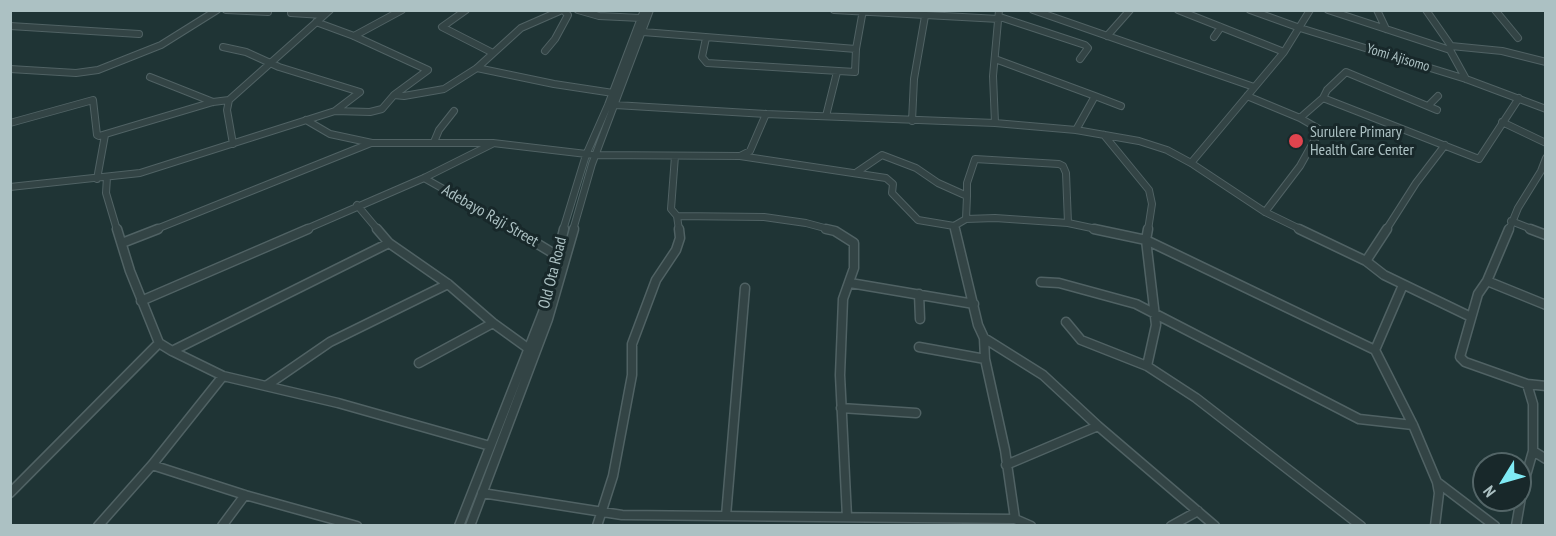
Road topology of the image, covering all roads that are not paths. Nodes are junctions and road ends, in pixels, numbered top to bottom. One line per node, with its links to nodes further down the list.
1 (217, 10): 50 (street)
2 (226, 10): 20 (street)
3 (330, 10): 23 (street)
4 (402, 10): 34 (street)
5 (466, 10): 44 (street)
6 (563, 10): 42 (street); 44 (street)
7 (578, 10): 26 (street)
8 (644, 10): 26 (street)
9 (650, 10): 26 (street)
10 (834, 10): 21 (street)
11 (1130, 10): 35 (street)
12 (1178, 10): 29 (street)
13 (1250, 10): 30 (street, Yomi Ajisomo)
14 (1311, 10): 30 (street)
15 (1328, 10): 31 (street)
16 (1377, 10): 31 (street)
17 (1426, 10): 40 (street)
18 (1496, 10): 38 (street)
19 (1037, 11): 35 (street)
20 (268, 12)
21 (863, 12): 24 (street); 41 (street)
22 (291, 13): 23 (street)
23 (323, 15): 27 (street)
24 (925, 16): 25 (street); 77 (street)
25 (1000, 16): 45 (street); 46 (street)
26 (644, 19): 32 (street, Old Ota Road); 55 (street, Old Ota Road)
27 (316, 22): 34 (street); 48 (street)
28 (10, 26): 33 (street)
29 (1221, 27): 36 (street); 43 (street)
30 (1300, 28): 43 (street); 53 (street, Yomi Ajisomo)
31 (1386, 29): 40 (street)
32 (643, 32): 37 (street); 66 (street, Old Ota Road)
33 (139, 34)
34 (354, 36): 56 (street)
35 (1107, 36): 54 (street)
36 (1214, 37)
37 (706, 38): 41 (street); 51 (street)
38 (1518, 38)
39 (223, 47): 48 (street)
40 (1450, 48): 47 (street); 53 (street)
41 (856, 49): 51 (street)
42 (545, 51)
43 (1284, 52): 54 (street)
44 (493, 53): 49 (street)
45 (995, 59): 57 (street); 80 (street)
46 (1080, 59)
47 (1545, 62)
48 (270, 63): 63 (street); 71 (street)
49 (477, 68): 55 (street); 56 (street)
50 (10, 69)
51 (837, 72): 74 (street)
52 (150, 77): 64 (street)
53 (1466, 79): 62 (street, Yomi Ajisomo)
54 (1254, 87): 58 (street)
55 (613, 93): 90 (street, Old Ota Road)
56 (394, 95): 71 (street)
57 (1095, 96): 67 (street); 81 (street)
58 (1247, 96): 75 (street); 94 (street)
59 (1438, 96): 68 (street)
60 (1408, 97): 61 (street); 65 (street); 68 (street)
61 (1323, 98): 75 (street); 89 (street)
62 (1519, 98): 69 (street, Yomi Ajisomo); 78 (street)
63 (229, 100): 64 (street); 88 (street)
64 (213, 102): 83 (street)
65 (1403, 104)
66 (615, 105): 73 (street); 90 (street, Old Ota Road)
67 (1121, 106)
68 (1428, 106): 70 (street)
69 (1545, 109)
70 (1437, 110)
71 (335, 111): 76 (street)
72 (454, 111): 84 (street)
73 (766, 114): 74 (street); 92 (street)
74 (826, 116): 77 (street)
75 (1300, 118): 103 (street)
76 (306, 120): 85 (street); 88 (street)
77 (912, 121): 80 (street)
78 (1502, 122): 87 (street); 89 (street)
79 (10, 123): 83 (street)
80 (995, 123): 81 (street)
81 (1076, 130): 82 (street)
82 (1103, 134): 94 (street); 110 (street)
83 (105, 135): 98 (street)
84 (434, 142): 85 (street); 86 (street)
85 (372, 143): 111 (street)
86 (493, 143): 90 (street); 99 (street)
87 (1545, 143)
88 (232, 144): 97 (street)
89 (1445, 146): 114 (street)
90 (591, 155): 91 (street); 113 (street, Old Ota Road); 154 (street, Old Ota Road)
91 (675, 156): 92 (street); 104 (street)
92 (740, 156): 95 (street)
93 (1545, 158): 96 (street)
94 (1191, 163): 103 (street)
95 (857, 172): 101 (street); 108 (street)
96 (1543, 172): 106 (street)
97 (107, 177): 98 (street); 111 (street)
98 (97, 178): 100 (street)
99 (424, 178): 102 (street); 113 (street, Adebayo Raji Street)
100 (10, 187)
101 (967, 196): 105 (street); 107 (street)
102 (357, 205): 112 (street); 122 (street)
103 (1265, 212): 114 (street)
104 (677, 216): 117 (street); 157 (street)
105 (966, 219): 107 (street); 108 (street)
106 (1511, 221): 109 (street); 115 (street)
107 (1068, 223): 110 (street)
108 (954, 225): 123 (street)
109 (1545, 235)
110 (1146, 240): 125 (street); 134 (street)
111 (122, 243): 122 (street)
112 (389, 243): 118 (street); 135 (street)
113 (556, 255): 133 (street, Old Ota Road)
114 (1366, 261): 119 (street)
115 (1487, 281): 124 (street); 126 (street)
116 (1041, 282): 125 (street)
117 (850, 283): 121 (street); 143 (street)
118 (448, 284): 129 (street); 141 (street)
119 (1403, 285): 126 (street); 134 (street)
120 (744, 288): 158 (street)
121 (919, 294): 123 (street); 127 (street)
122 (141, 301): 131 (street)
123 (974, 304): 130 (street)
124 (1545, 305)
125 (1155, 313): 138 (street); 145 (street)
126 (1471, 317): 140 (street)
127 (920, 319)
128 (1066, 322): 138 (street)
129 (493, 324): 133 (street); 137 (street)
130 (984, 338): 136 (street); 146 (street)
131 (159, 343): 135 (street); 153 (street)
132 (919, 347): 136 (street)
133 (530, 349): 147 (street, Old Ota Road)
134 (1375, 350): 145 (street)
135 (172, 351): 139 (street)
136 (985, 359): 151 (street)
137 (418, 363)
138 (1147, 366): 171 (street)
139 (223, 376): 141 (street); 150 (street)
140 (1527, 384): 142 (street); 148 (street)
141 (266, 386): 147 (street)
142 (1545, 386)
143 (841, 408): 144 (street); 159 (street)
144 (916, 413)
145 (1413, 425): 152 (street)
146 (1098, 426): 151 (street); 156 (street)
147 (490, 446): 165 (street, Old Ota Road)
148 (1533, 451): 149 (street); 174 (street)
149 (1545, 459)
150 (152, 465): 155 (street); 162 (street)
151 (1006, 465): 160 (street)
152 (1437, 482): 172 (street); 173 (street)
153 (10, 493)
154 (482, 493): 157 (street); 166 (street, Old Ota Road)
155 (245, 495): 163 (street); 164 (street)
156 (1198, 511): 169 (street); 170 (street)
157 (600, 512): 158 (street); 167 (street)
158 (726, 516): 159 (street)
159 (847, 517): 161 (street)
160 (1015, 519): 161 (street); 168 (street)
161 (899, 521)
162 (98, 525)
163 (222, 525)
164 (357, 525)
165 (459, 525)
166 (470, 525)
167 (597, 525)
168 (1031, 525)
169 (1171, 525)
170 (1215, 525)
171 (1361, 525)
172 (1435, 525)
173 (1495, 525)
174 (1516, 525)

